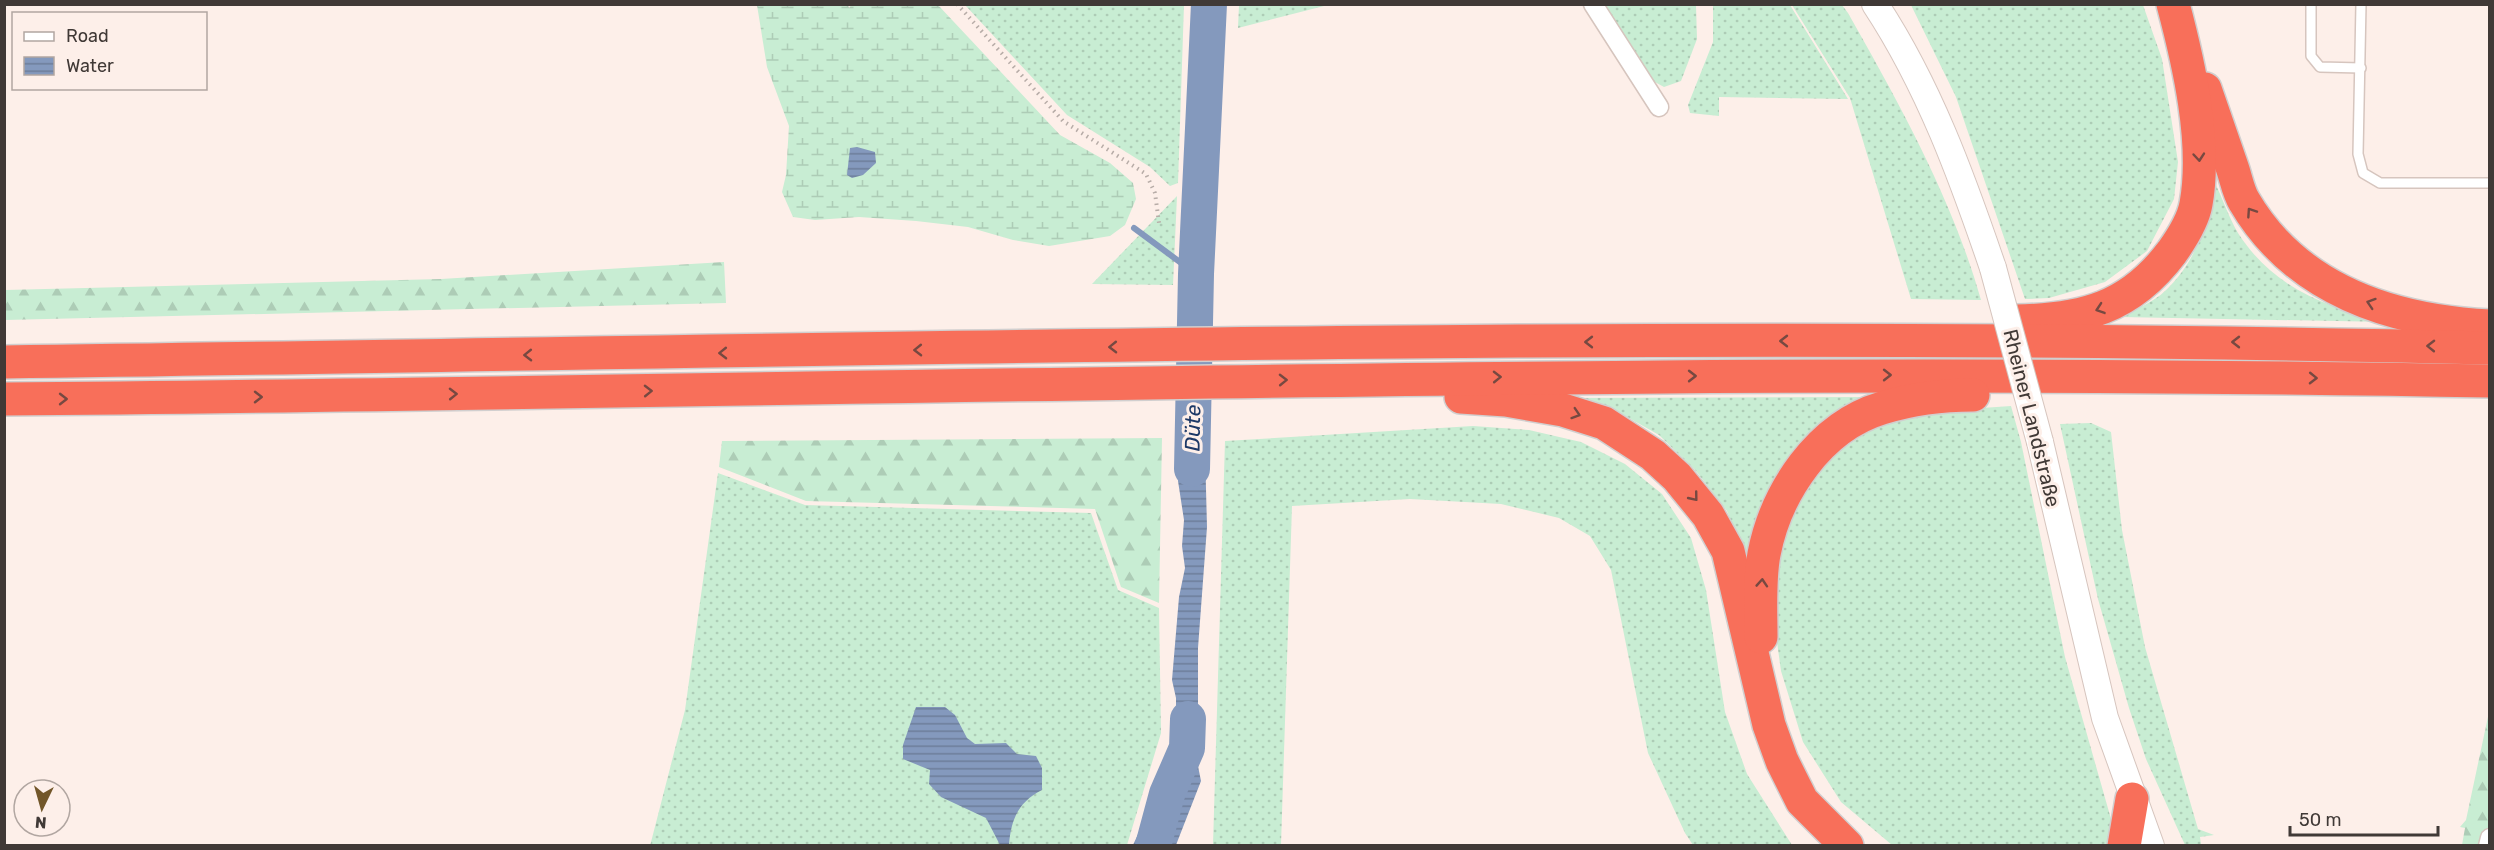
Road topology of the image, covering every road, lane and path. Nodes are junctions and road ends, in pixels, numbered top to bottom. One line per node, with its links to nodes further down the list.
1 (957, 4): 11 (path)
2 (1593, 4): 9 (street)
3 (1875, 4): 21 (main road, Rheiner Landstraße, bridge)
4 (2173, 4): 7 (highway)
5 (2311, 4): 8 (lane)
6 (2361, 4): 8 (lane)
7 (2182, 37): 12 (highway, one-way to 7); 13 (highway, one-way to 13)
8 (2361, 68): 10 (lane)
9 (1659, 107)
10 (2490, 183)
11 (1159, 223)
12 (2490, 326)
13 (1842, 341): 14 (highway, one-way to 13); 15 (highway, one-way to 15)
14 (2490, 348)
15 (4, 362)
16 (2192, 375): 17 (highway, one-way to 16); 18 (highway, one-way to 18); 20 (highway, one-way to 16)
17 (1376, 379): 19 (highway, one-way to 17); 20 (highway, one-way to 20)
18 (2490, 381)
19 (4, 399)
20 (1761, 684): 23 (highway)
21 (2132, 799): 24 (highway); 25 (main road, Rheiner Landstraße)
22 (2490, 838): 26 (street)
23 (1847, 846)
24 (2124, 846)
25 (2151, 846)
26 (2488, 846)

